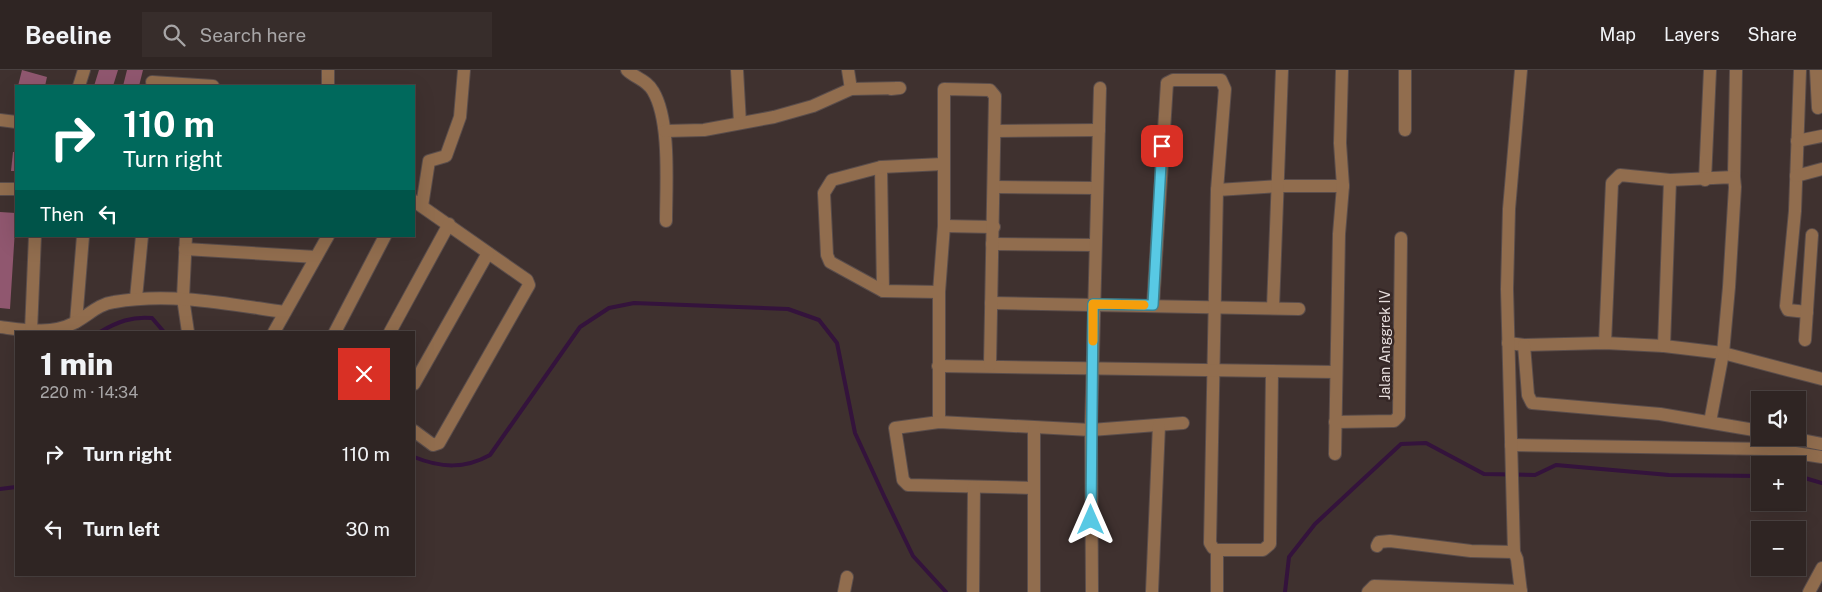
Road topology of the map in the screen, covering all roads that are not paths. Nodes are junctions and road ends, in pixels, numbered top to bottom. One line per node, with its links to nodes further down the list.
1 (84, 70): 16 (street)
2 (328, 70): 18 (street)
3 (464, 70): 47 (street)
4 (627, 70): 30 (street)
5 (737, 70): 26 (street)
6 (848, 70): 20 (street)
7 (1282, 70): 40 (street)
8 (1342, 70): 41 (street)
9 (1405, 70): 28 (street)
10 (1521, 70): 85 (street)
11 (1710, 70): 39 (street)
12 (1736, 70): 37 (street)
13 (1800, 70): 23 (street)
14 (1816, 70): 22 (street)
15 (152, 79): 17 (street)
16 (79, 85)
17 (203, 85)
18 (328, 85)
19 (1100, 88): 27 (street)
20 (851, 89): 21 (street); 26 (street)
21 (891, 89)
22 (1820, 108): 23 (street)
23 (1798, 110): 32 (street)
24 (0, 120): 25 (street)
25 (15, 122)
26 (740, 123): 30 (street)
27 (1099, 130): 29 (street); 43 (street)
28 (1405, 130)
29 (995, 131): 33 (street); 42 (street)
30 (665, 132): 48 (street)
31 (1822, 136): 32 (street)
32 (1797, 141): 36 (street)
33 (943, 164): 34 (street); 50 (street)
34 (881, 167): 65 (street); 65 (street)
35 (1822, 169): 36 (street)
36 (1796, 176): 59 (street)
37 (1734, 177): 39 (street); 89 (street)
38 (1670, 180): 39 (street); 86 (street); 88 (street)
39 (1704, 180)
40 (1279, 186): 41 (street); 46 (street); 73 (street)
41 (1343, 186): 95 (street)
42 (994, 187): 43 (street); 51 (street)
43 (1097, 188): 62 (street)
44 (0, 189): 45 (street)
45 (15, 190)
46 (1216, 190): 71 (street); 72 (street)
47 (418, 203): 49 (street)
48 (666, 221)
49 (449, 224): 63 (street); 83 (street)
50 (944, 226): 51 (street); 66 (street)
51 (994, 227): 61 (street)
52 (1817, 234): 59 (street); 76 (street)
53 (35, 237): 79 (street)
54 (82, 237): 77 (street)
55 (142, 237): 67 (street)
56 (327, 237): 64 (street)
57 (384, 237): 82 (street)
58 (1400, 238): 99 (street, Jalan Anggrek IV)
59 (1792, 239): 76 (street)
60 (185, 243): 64 (street); 68 (street)
61 (992, 244): 62 (street); 69 (street)
62 (1095, 245): 70 (street)
63 (488, 253): 97 (street); 106 (street)
64 (316, 256): 75 (street)
65 (883, 291): 66 (street)
66 (939, 292): 91 (street)
67 (136, 298): 68 (street); 77 (street)
68 (183, 298): 75 (street); 80 (street)
69 (991, 303): 70 (street); 90 (street)
70 (1093, 304): 71 (street); 92 (street)
71 (1153, 305): 72 (street)
72 (1214, 306): 73 (street); 93 (street)
73 (1273, 308): 74 (street)
74 (1299, 309)
75 (284, 312): 81 (street)
76 (1807, 312): 84 (street)
77 (76, 322): 79 (street)
78 (0, 327): 79 (street)
79 (31, 331)
80 (188, 331)
81 (274, 331)
82 (336, 331)
83 (391, 331)
84 (1805, 340)
85 (1508, 342): 87 (street); 109 (street)
86 (1605, 343): 87 (street); 88 (street)
87 (1524, 345): 100 (street)
88 (1664, 346): 89 (street)
89 (1722, 353): 96 (street); 100 (street)
90 (990, 365): 91 (street); 92 (street)
91 (938, 366): 98 (street)
92 (1093, 368): 93 (street); 104 (street)
93 (1212, 370): 94 (street); 115 (street)
94 (1272, 371): 95 (street); 115 (street)
95 (1336, 372): 99 (street)
96 (1822, 379)
97 (415, 382)
98 (939, 422): 103 (street); 112 (street)
99 (1336, 422): 110 (street)
100 (1710, 422): 105 (street)
101 (1183, 423): 102 (street)
102 (1159, 425): 104 (street); 123 (street)
103 (1034, 429): 104 (street); 113 (street)
104 (1091, 430): 122 (street)
105 (1751, 430)
106 (415, 432)
107 (1806, 441): 108 (street)
108 (1822, 444)
109 (1511, 445): 111 (street); 116 (street)
110 (1335, 454)
111 (1822, 457)
112 (974, 487): 113 (street); 120 (street)
113 (1034, 488): 121 (street)
114 (1377, 546): 116 (street)
115 (1217, 550): 124 (street)
116 (1514, 552): 126 (street)
117 (1822, 568): 127 (street)
118 (847, 576): 119 (street)
119 (844, 592)
120 (973, 592)
121 (1034, 592)
122 (1092, 592)
123 (1152, 592)
124 (1217, 592)
125 (1368, 592): 126 (street)
126 (1521, 592)
127 (1809, 592)

